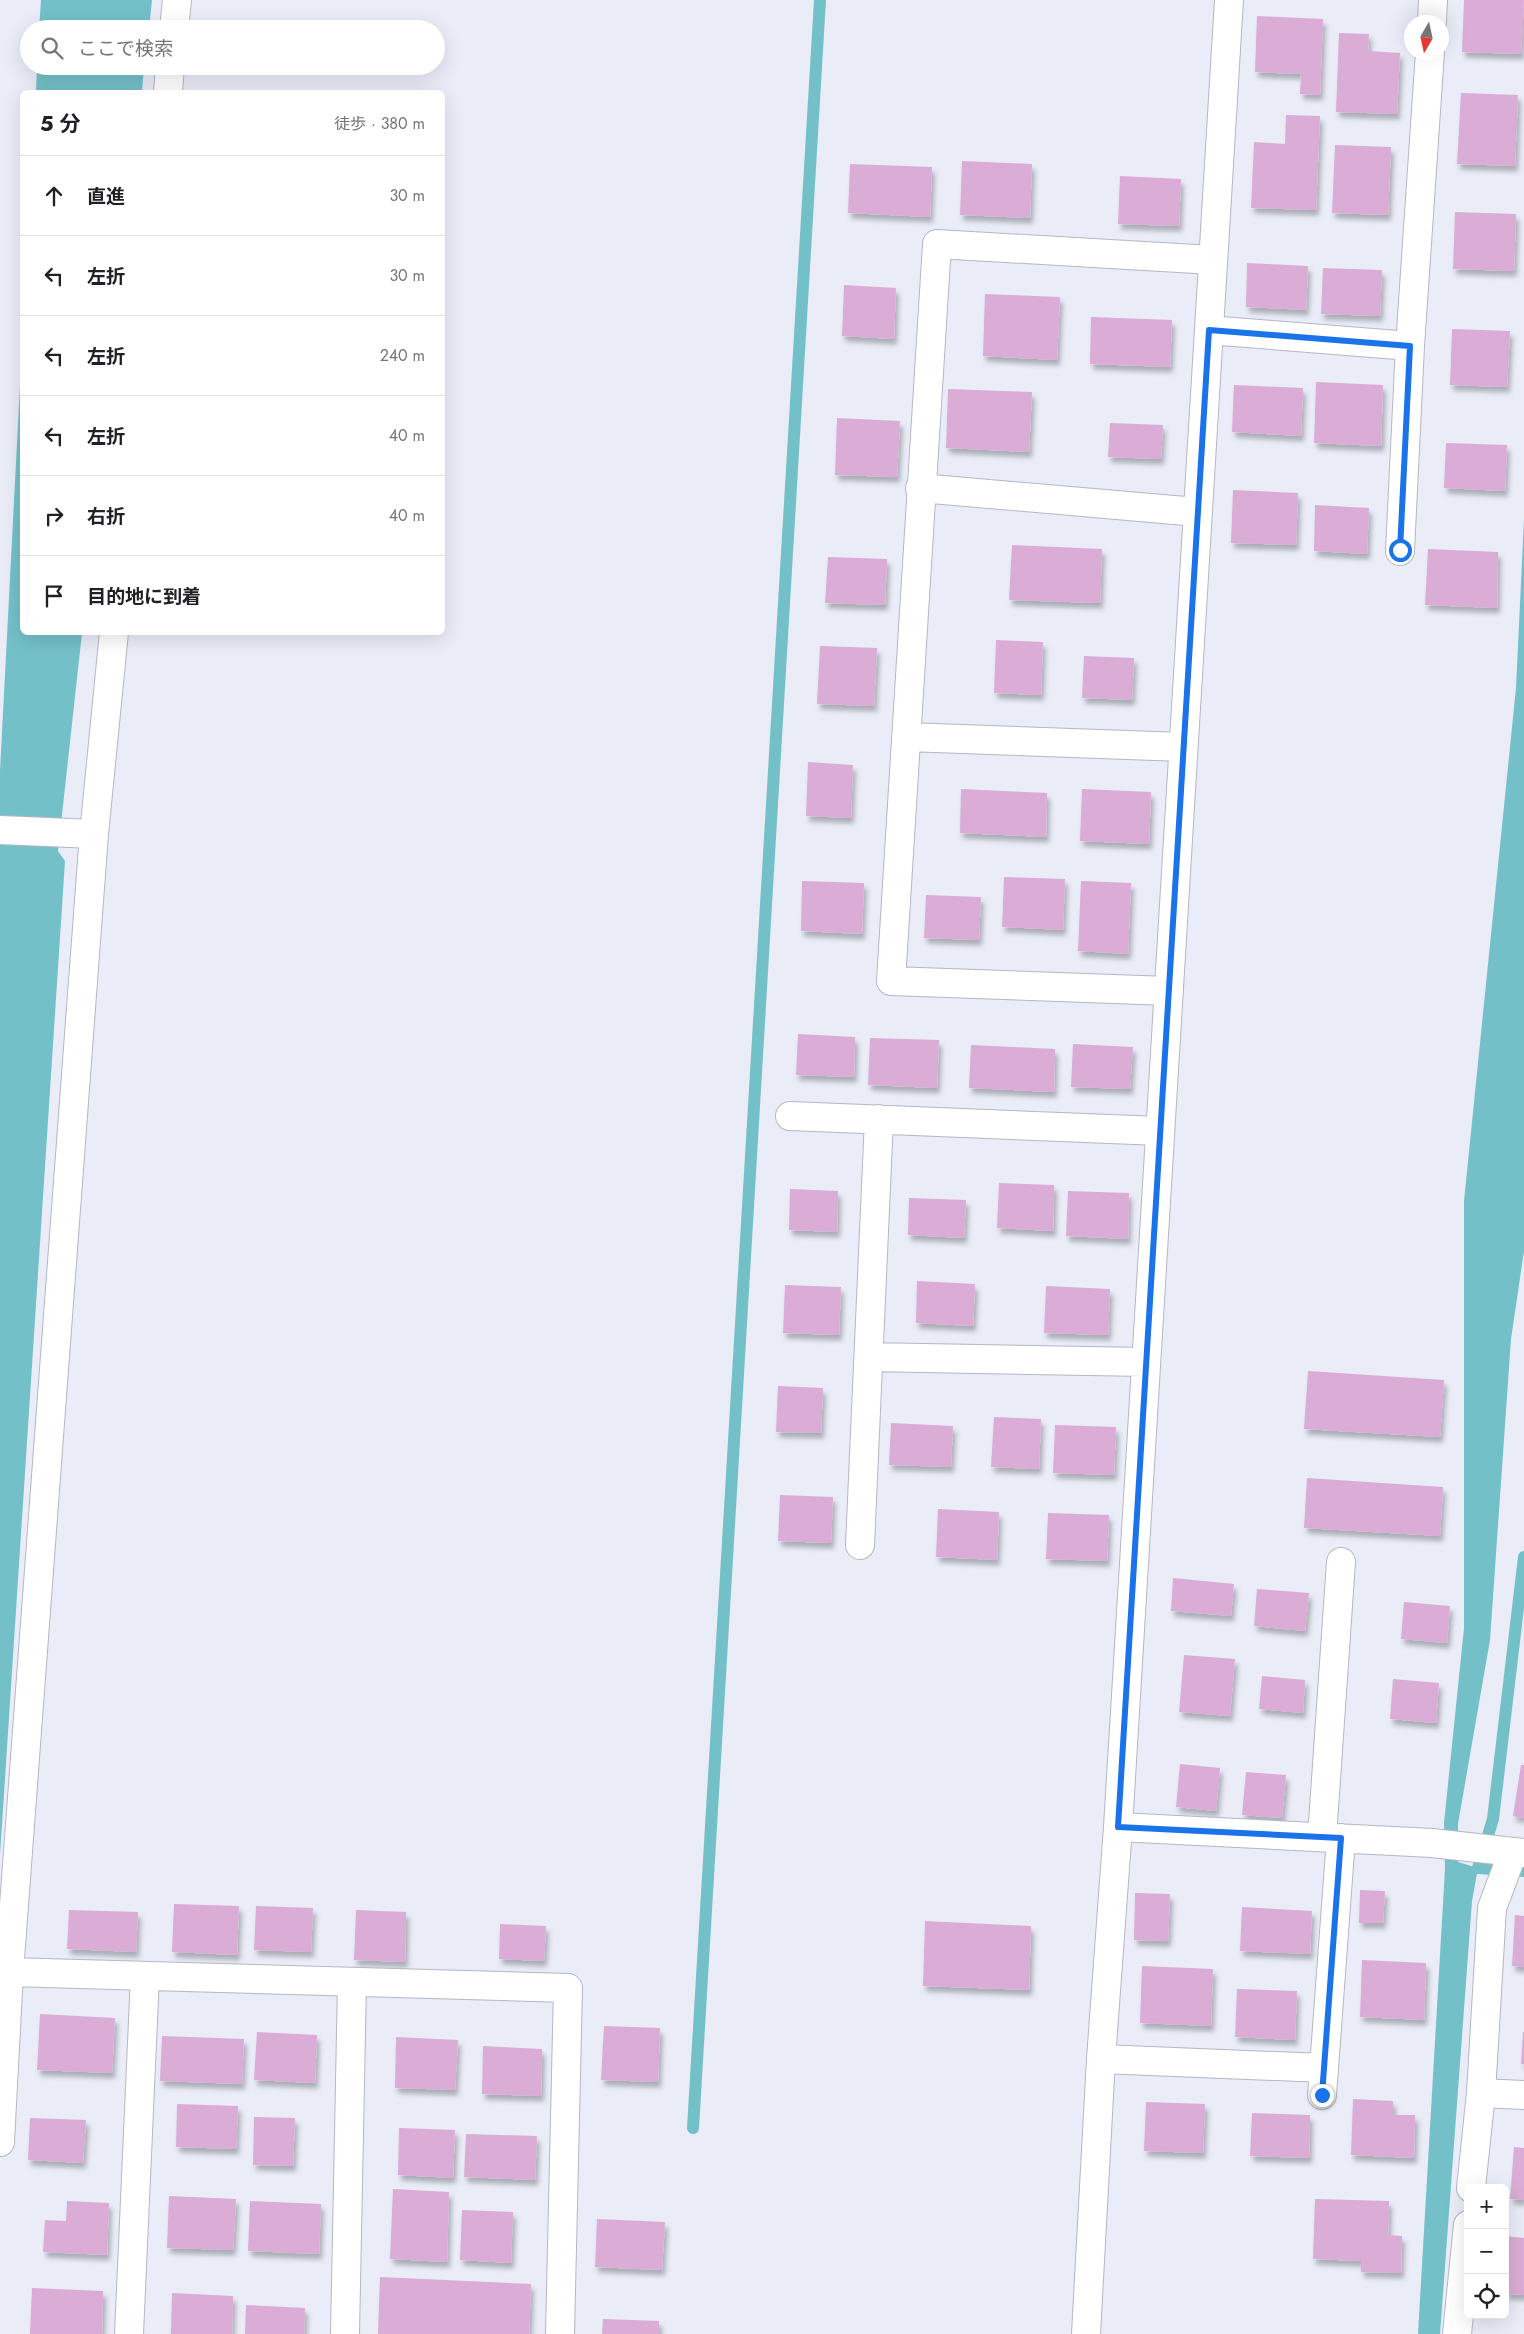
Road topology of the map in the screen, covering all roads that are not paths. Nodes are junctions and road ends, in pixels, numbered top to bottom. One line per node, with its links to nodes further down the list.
1 (177, 0): 5 (street)
2 (1229, 0): 9 (street)
3 (1433, 0): 4 (street)
4 (1432, 15)
5 (175, 20)
6 (1429, 60): 11 (street)
7 (169, 75): 8 (street)
8 (168, 90)
9 (1213, 260): 10 (street); 12 (street)
10 (1209, 330): 11 (street); 13 (street)
11 (1410, 346): 14 (street)
12 (920, 488): 13 (street); 16 (street)
13 (1198, 512): 17 (street)
14 (1400, 550)
15 (114, 635): 19 (street)
16 (906, 737): 17 (street); 20 (street)
17 (1184, 747): 20 (street)
18 (0, 830): 19 (street)
19 (94, 834): 31 (street)
20 (1169, 991): 23 (street)
21 (790, 1116): 22 (street)
22 (879, 1119): 23 (street); 24 (street)
23 (1160, 1131): 25 (street)
24 (868, 1357): 25 (street); 26 (street)
25 (1146, 1362): 28 (street)
26 (860, 1545)
27 (1342, 1562): 29 (street)
28 (1118, 1827): 29 (street); 34 (street)
29 (1331, 1838): 30 (street); 35 (street)
30 (1511, 1852): 36 (street)
31 (9, 1972): 32 (street); 39 (street)
32 (145, 1976): 33 (street); 42 (street)
33 (352, 1982): 43 (street); 44 (street)
34 (1101, 2060): 35 (street); 45 (street)
35 (1324, 2068): 37 (street)
36 (1481, 2093): 38 (street); 40 (street)
37 (1322, 2095)
38 (1524, 2095)
39 (0, 2142)
40 (1472, 2184)
41 (1468, 2229): 46 (street)
42 (129, 2334)
43 (345, 2334)
44 (560, 2334)
45 (1086, 2334)
46 (1457, 2334)

